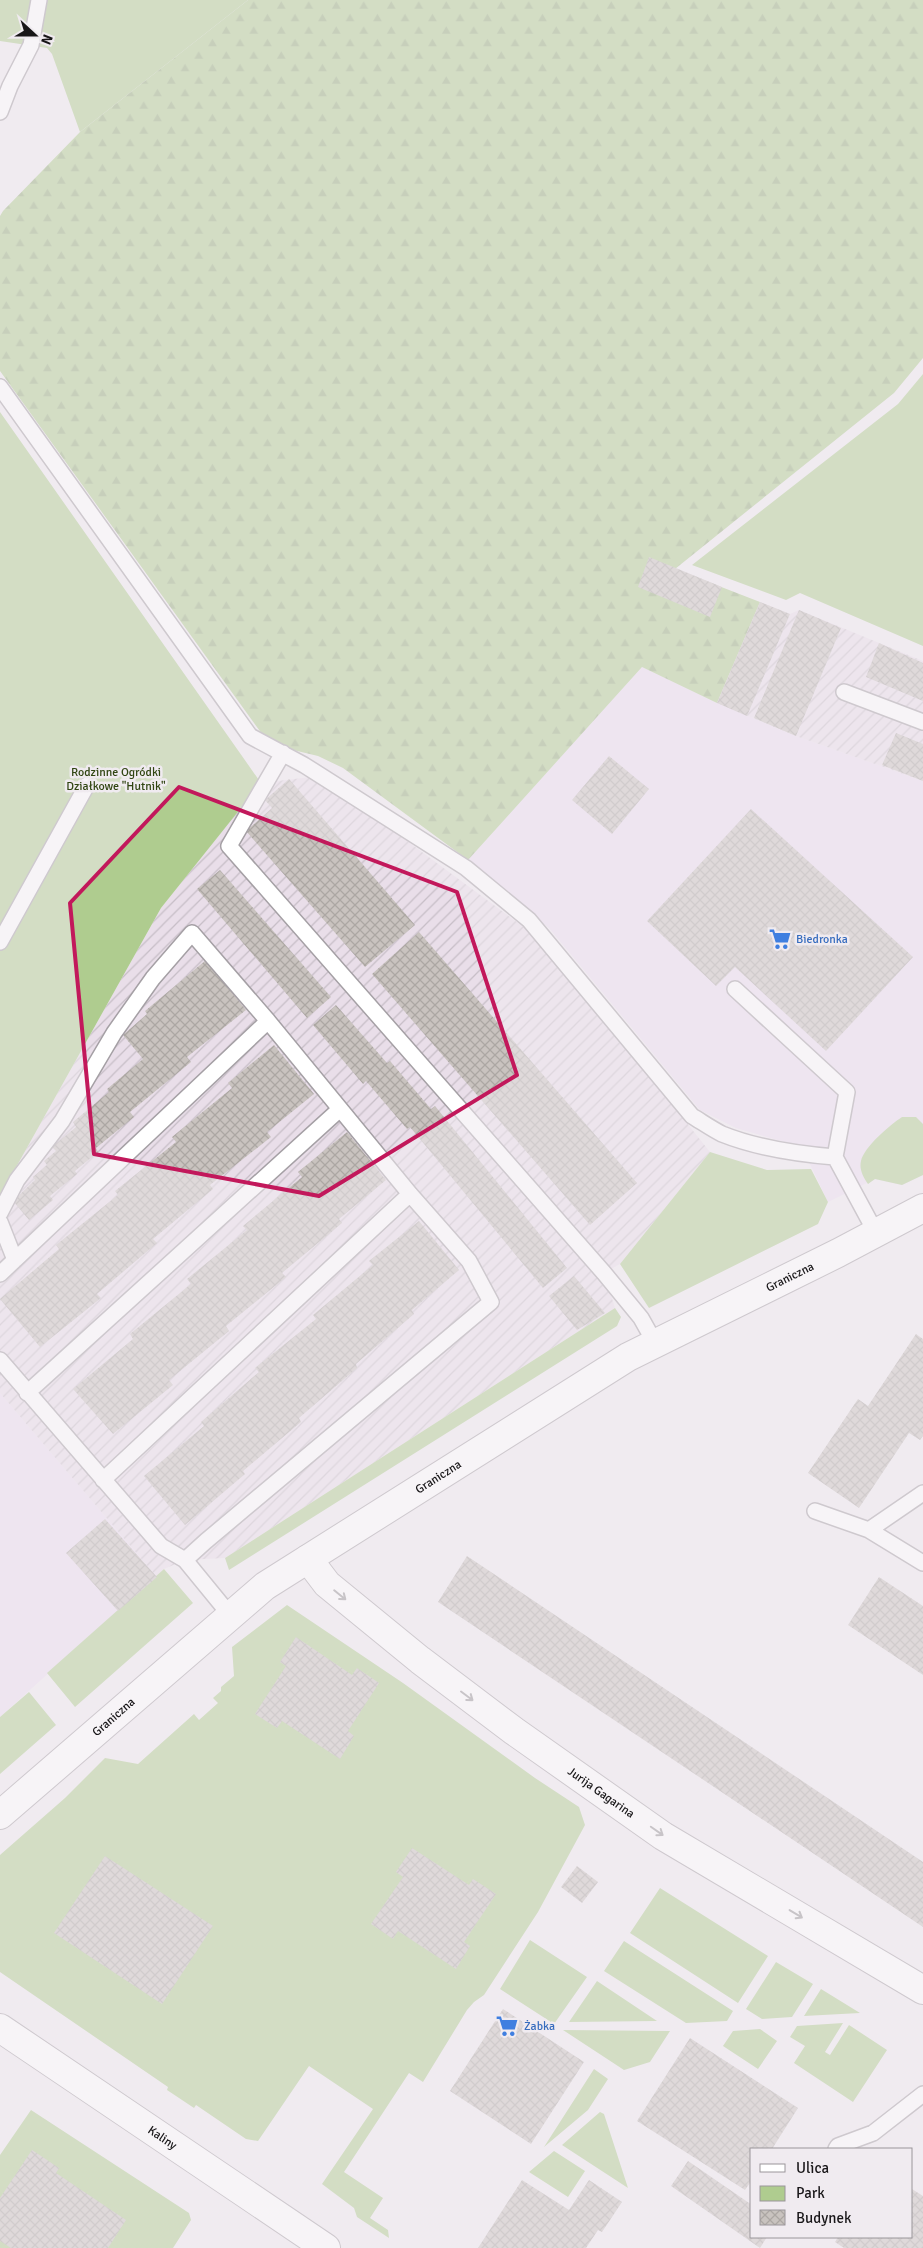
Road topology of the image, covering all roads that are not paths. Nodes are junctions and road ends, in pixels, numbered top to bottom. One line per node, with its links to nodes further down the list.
1 (39, 0): 2 (lane)
2 (0, 112)
3 (0, 386): 6 (lane)
4 (844, 692): 5 (lane)
5 (923, 722)
6 (283, 752): 12 (lane); 20 (lane)
7 (87, 784): 8 (lane)
8 (0, 942)
9 (735, 989): 12 (lane)
10 (268, 1021): 11 (lane); 15 (lane); 18 (lane)
11 (340, 1109): 13 (lane); 22 (lane)
12 (835, 1157): 17 (lane)
13 (410, 1194): 23 (lane); 28 (lane)
14 (923, 1208): 17 (street, Graniczna)
15 (0, 1213)
16 (0, 1222): 18 (lane)
17 (876, 1233): 20 (street, Graniczna)
18 (15, 1260): 19 (lane)
19 (0, 1274)
20 (655, 1342): 27 (street, Graniczna)
21 (0, 1360): 22 (lane)
22 (27, 1393): 23 (lane)
23 (103, 1480): 28 (lane)
24 (923, 1493): 26 (lane)
25 (815, 1511): 26 (lane)
26 (869, 1530): 29 (lane)
27 (308, 1559): 30 (street, Graniczna); 32 (street, Jurija Gagarina, one-way to 32)
28 (186, 1560): 30 (lane)
29 (923, 1563)
30 (230, 1615): 31 (street, Graniczna)
31 (0, 1815)
32 (923, 1990)
33 (0, 2028): 36 (street, Kaliny)
34 (923, 2094): 35 (lane)
35 (837, 2148)
36 (326, 2248)

